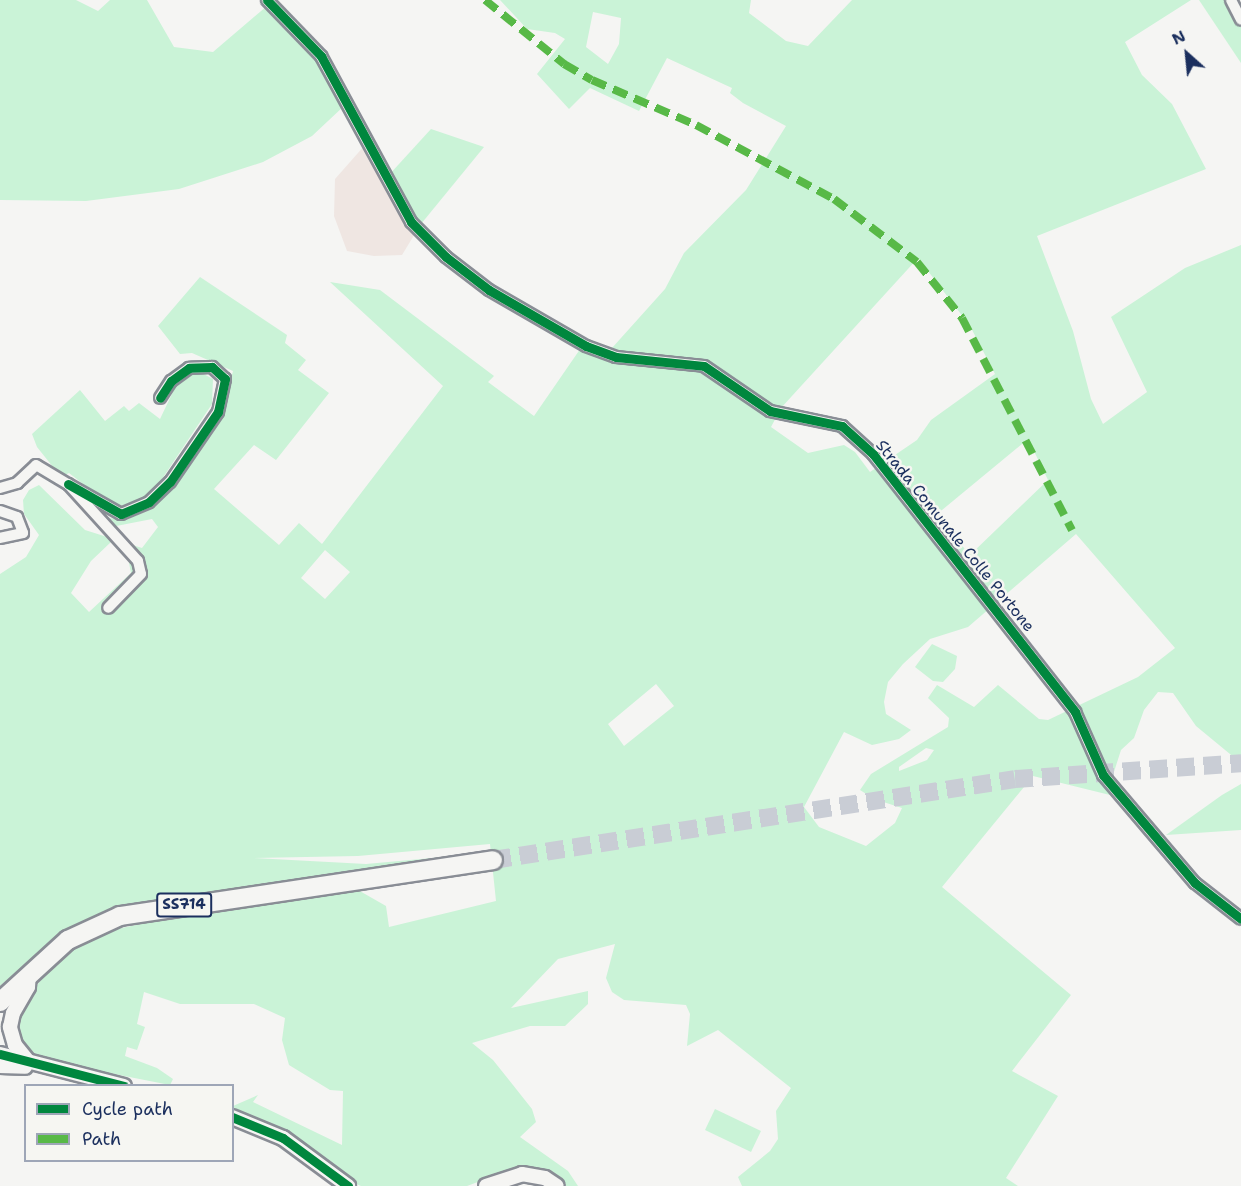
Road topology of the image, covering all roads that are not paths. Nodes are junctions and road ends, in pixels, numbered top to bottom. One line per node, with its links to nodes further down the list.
1 (267, 0): 11 (street, Strada Comunale Colle Portone)
2 (1231, 0): 3 (street)
3 (1241, 20)
4 (160, 399): 5 (street)
5 (68, 484): 6 (street); 9 (street)
6 (0, 488)
7 (0, 511): 8 (street)
8 (0, 538)
9 (108, 608)
10 (492, 860): 12 (highway, SS714)
11 (1241, 919)
12 (29, 973): 13 (highway, SS714); 15 (street)
13 (0, 1002)
14 (0, 1054): 15 (street)
15 (28, 1061): 17 (street)
16 (5, 1065): 17 (street)
17 (51, 1069): 18 (street)
18 (115, 1084)
19 (234, 1118): 20 (street)
20 (348, 1186)
21 (486, 1186): 22 (street)
22 (557, 1186)

